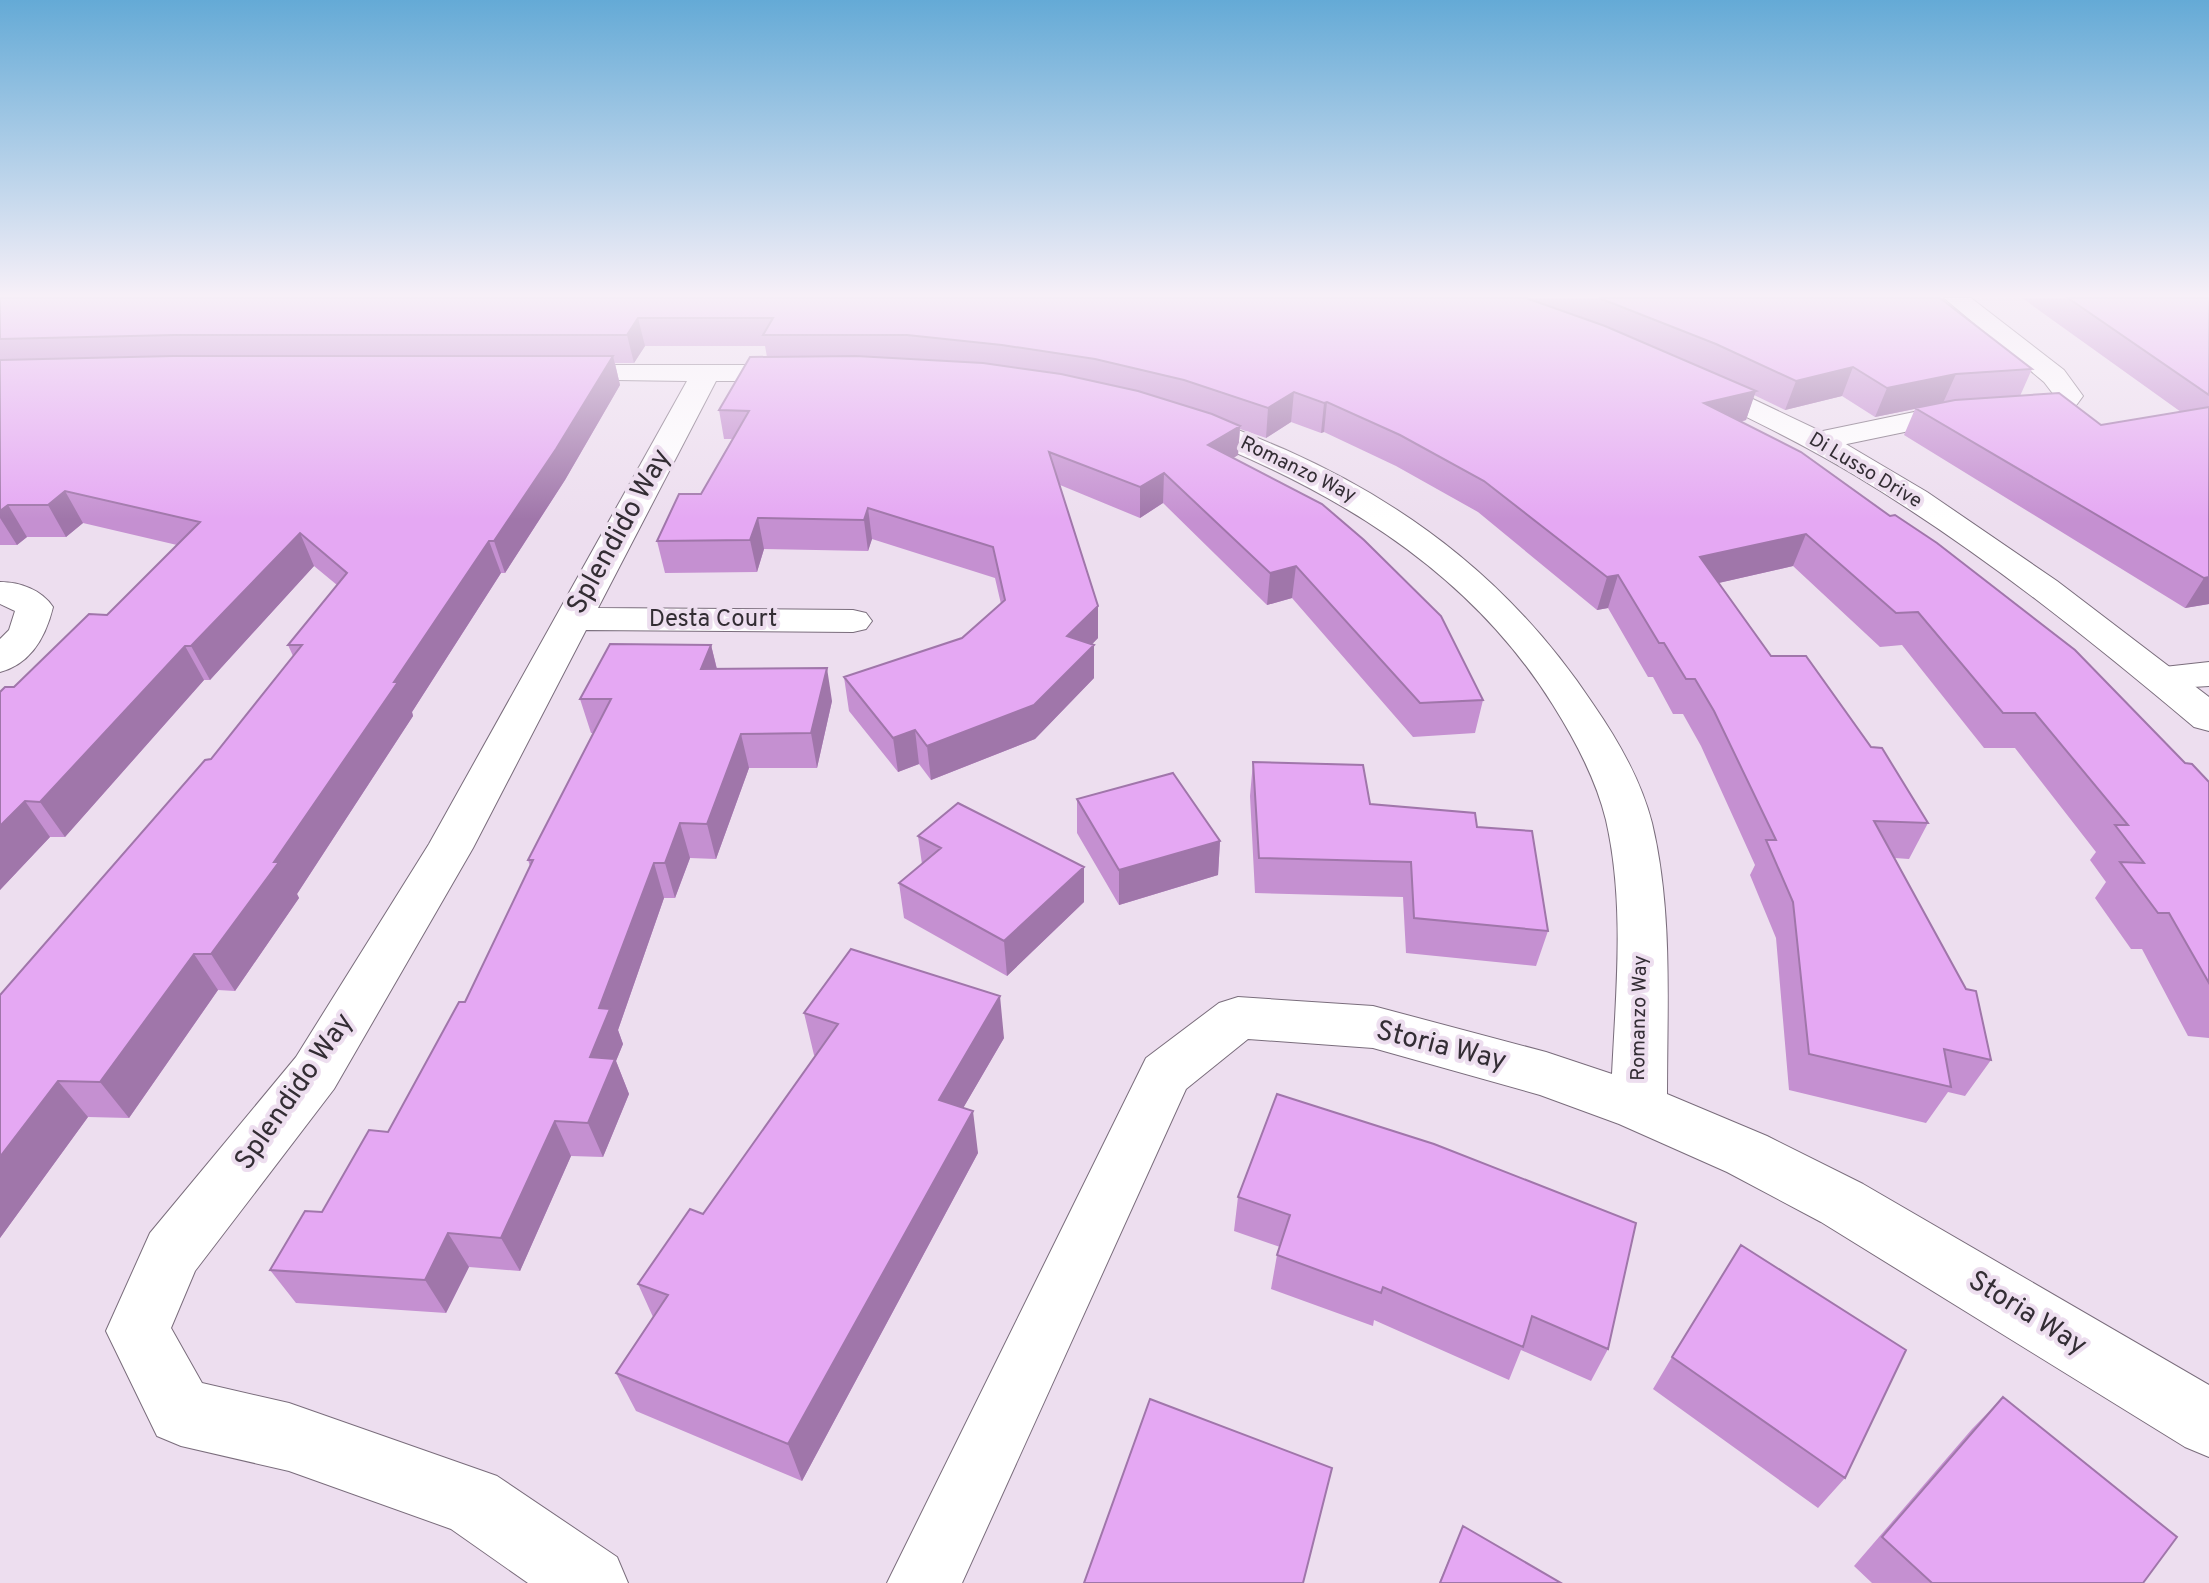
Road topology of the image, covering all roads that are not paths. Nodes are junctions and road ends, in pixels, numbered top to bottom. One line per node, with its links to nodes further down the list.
1 (1675, 372): 7 (street, Di Lusso Drive)
2 (2049, 372): 7 (street)
3 (517, 373): 4 (street)
4 (706, 373): 5 (street); 9 (street, Splendido Way)
5 (837, 373)
6 (1157, 414): 15 (street, Romanzo Way)
7 (1818, 441): 13 (street, Di Lusso Drive)
8 (0, 593): 11 (street)
9 (573, 619): 10 (street, Desta Court); 17 (street, Splendido Way)
10 (853, 621)
11 (0, 660)
12 (2209, 674): 13 (street)
13 (2160, 677): 14 (street, Di Lusso Drive)
14 (2209, 718)
15 (1639, 1107): 16 (street, Storia Way); 18 (street, Storia Way)
16 (2209, 1423)
17 (591, 1583)
18 (924, 1583)

